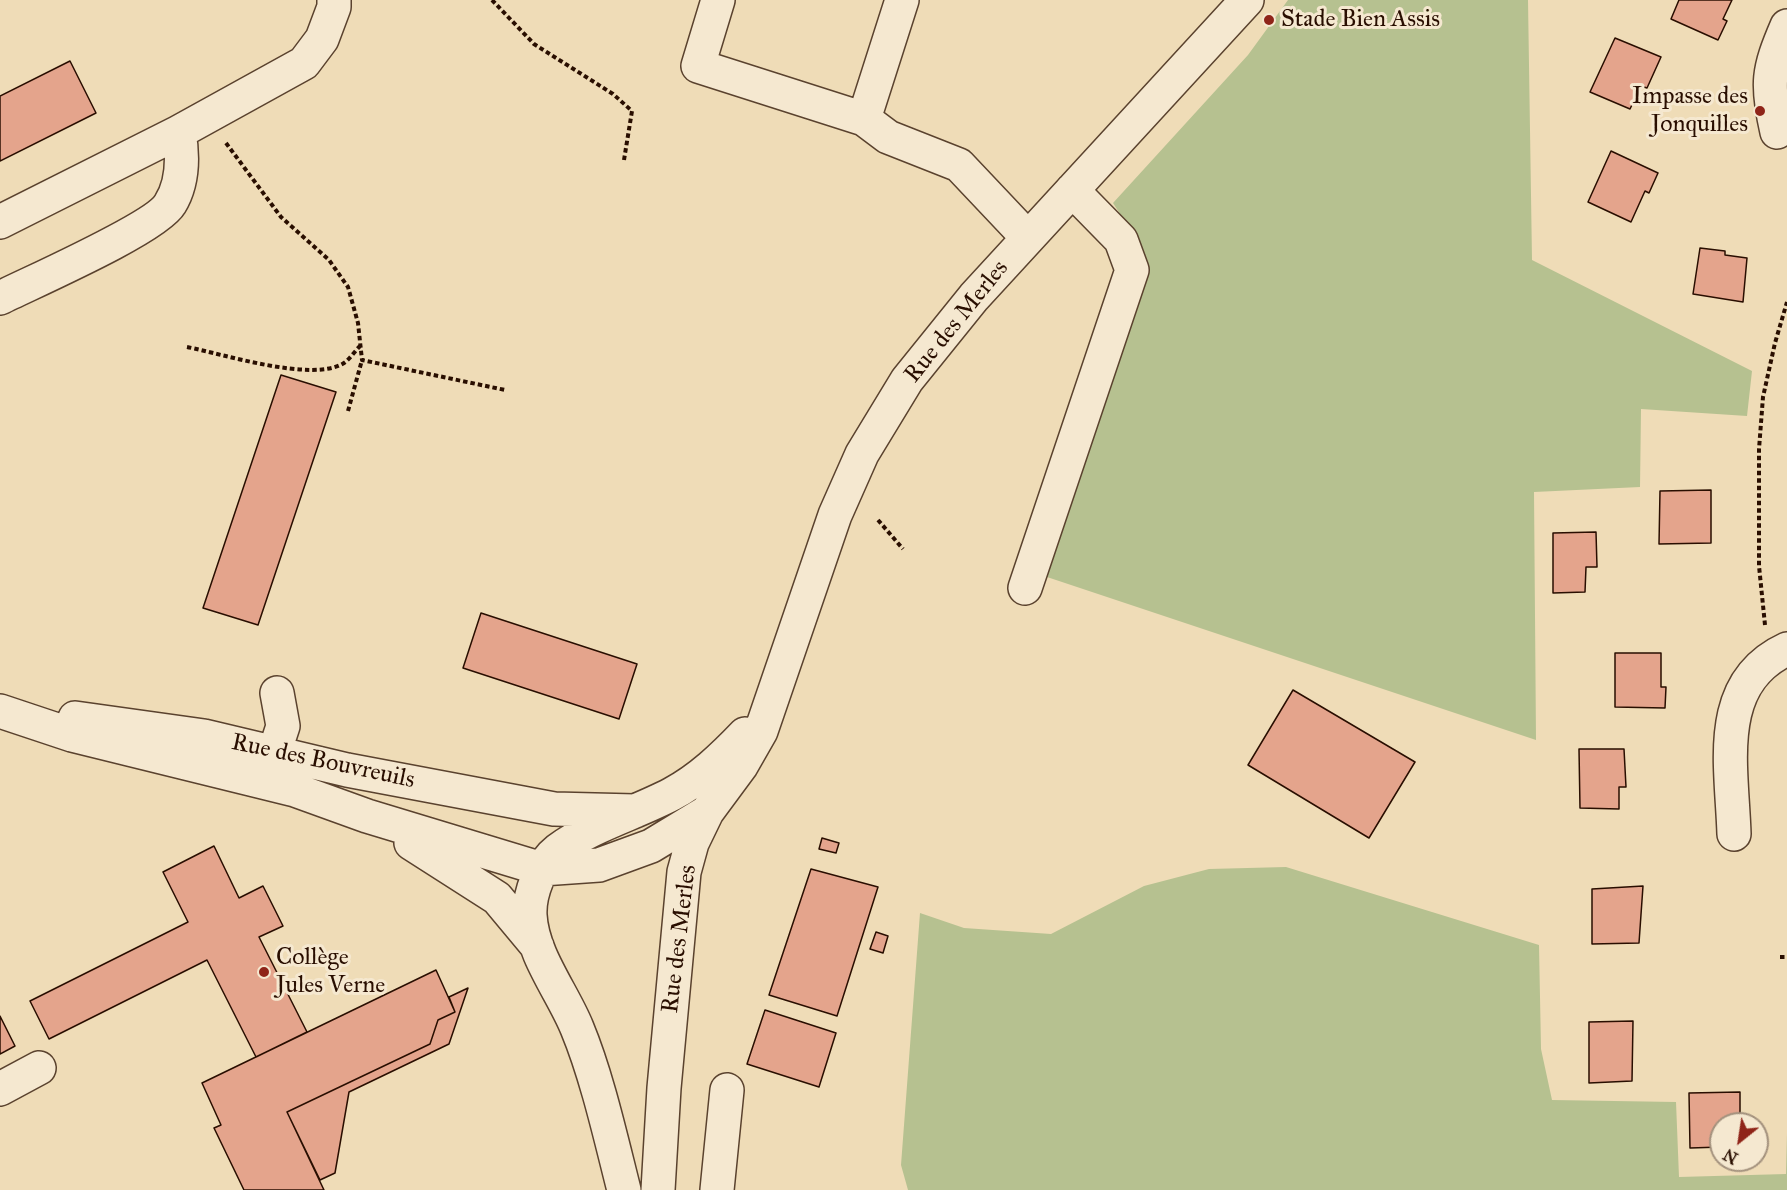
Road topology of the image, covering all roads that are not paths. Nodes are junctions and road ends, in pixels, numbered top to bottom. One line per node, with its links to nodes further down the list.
1 (334, 0): 7 (street)
2 (718, 0): 6 (street)
3 (902, 0): 6 (street)
4 (1247, 0): 9 (street, Rue des Merles)
5 (1787, 26): 8 (street)
6 (864, 119): 11 (street)
7 (179, 132): 10 (street); 12 (street)
8 (1777, 132)
9 (1072, 190): 11 (street, Rue des Merles); 13 (street)
10 (0, 222)
11 (1028, 238): 16 (street, Rue des Merles)
12 (0, 298)
13 (1025, 588)
14 (1780, 652): 23 (street)
15 (277, 693): 18 (street)
16 (769, 709): 20 (street, Rue des Merles); 21 (street, Rue des Merles)
17 (5, 713): 18 (street, Rue des Bouvreuils); 19 (street, Rue des Bouvreuils)
18 (275, 751): 19 (street); 20 (street, Rue des Bouvreuils)
19 (265, 783): 22 (street, Rue des Bouvreuils)
20 (635, 811): 24 (street); 25 (street, Rue des Merles)
21 (707, 812): 24 (street); 26 (street, Rue des Merles)
22 (367, 816): 25 (street); 27 (street)
23 (1734, 834)
24 (651, 846): 25 (street); 26 (street)
25 (542, 869): 27 (street)
26 (684, 872): 32 (street, Rue des Merles)
27 (538, 947): 31 (street)
28 (39, 1068): 29 (street)
29 (0, 1089)
30 (727, 1090): 33 (street)
31 (624, 1190)
32 (658, 1190)
33 (717, 1190)

